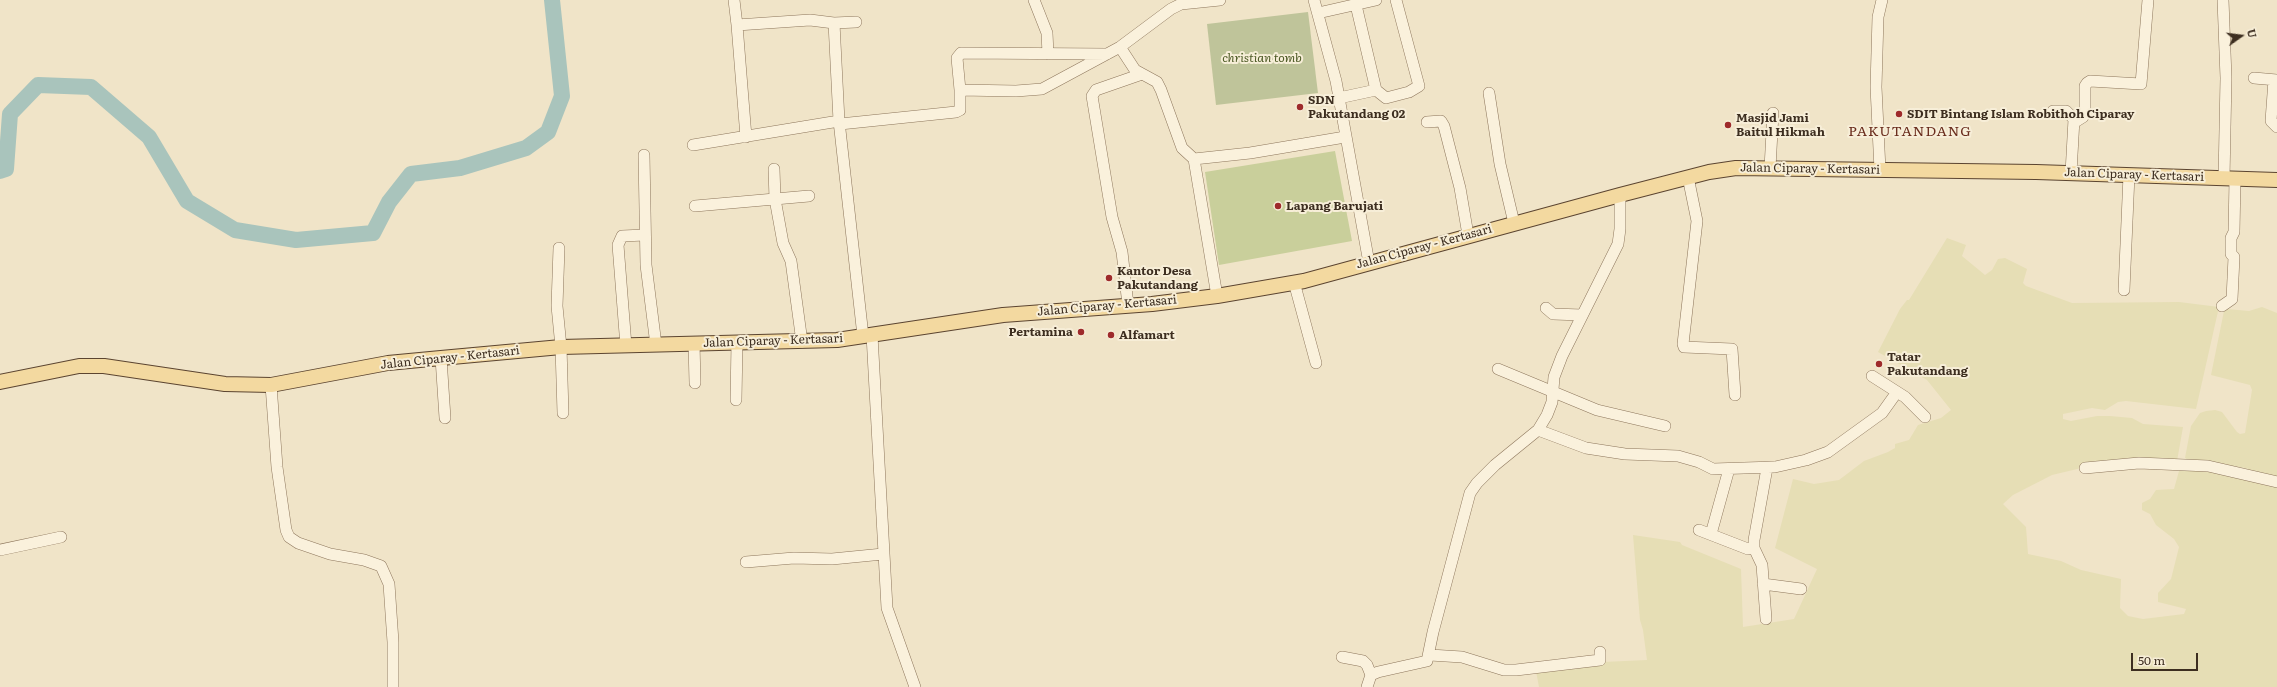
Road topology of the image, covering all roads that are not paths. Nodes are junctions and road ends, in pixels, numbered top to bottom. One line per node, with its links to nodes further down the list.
1 (734, 0): 14 (street)
2 (1034, 0): 16 (street)
3 (1220, 0): 15 (street)
4 (1314, 0): 11 (street)
5 (1376, 0): 10 (street)
6 (1396, 0): 22 (street)
7 (1882, 0): 38 (street)
8 (2148, 0): 28 (street)
9 (2223, 0): 42 (street)
10 (1356, 5): 11 (street); 22 (street)
11 (1318, 13): 24 (street)
12 (856, 22): 13 (street)
13 (834, 23): 14 (street); 29 (street)
14 (737, 25): 31 (street)
15 (1120, 47): 17 (street); 18 (street)
16 (1048, 54): 17 (street); 21 (street)
17 (1107, 54): 21 (street)
18 (1142, 74): 35 (street); 56 (street)
19 (2254, 78): 20 (street)
20 (2275, 80): 30 (street)
21 (960, 90): 29 (street)
22 (1376, 90): 24 (street)
23 (1489, 94): 48 (street)
24 (1339, 98): 32 (street)
25 (2053, 111): 28 (street)
26 (1773, 113): 36 (street)
27 (1427, 122): 50 (street)
28 (2075, 122): 39 (street)
29 (839, 123): 31 (street); 60 (street)
30 (2277, 127)
31 (746, 137): 33 (street)
32 (1345, 137): 35 (street); 52 (street)
33 (693, 145)
34 (644, 155): 49 (street)
35 (1194, 159): 55 (street)
36 (1770, 168): 38 (main road, Jalan Ciparay - Kertasari); 41 (main road, Jalan Ciparay - Kertasari)
37 (774, 169): 46 (street)
38 (1880, 170): 39 (main road, Jalan Ciparay - Kertasari)
39 (2071, 173): 40 (main road, Jalan Ciparay - Kertasari)
40 (2129, 174): 42 (main road, Jalan Ciparay - Kertasari); 54 (street)
41 (1688, 178): 44 (main road, Jalan Ciparay - Kertasari); 76 (street)
42 (2229, 179): 43 (main road, Jalan Ciparay - Kertasari); 57 (street)
43 (2277, 180)
44 (1620, 195): 48 (main road, Jalan Ciparay - Kertasari); 59 (street)
45 (809, 196): 46 (street)
46 (774, 199): 47 (street); 61 (street)
47 (695, 206)
48 (1514, 223): 50 (main road, Jalan Ciparay - Kertasari)
49 (645, 235): 64 (street); 65 (street)
50 (1468, 235): 52 (main road, Jalan Ciparay - Kertasari)
51 (559, 248): 66 (street)
52 (1369, 263): 53 (main road, Jalan Ciparay - Kertasari)
53 (1294, 282): 55 (main road, Jalan Ciparay - Kertasari); 68 (street)
54 (2124, 290)
55 (1217, 296): 56 (main road, Jalan Ciparay - Kertasari)
56 (1128, 305): 60 (main road, Jalan Ciparay - Kertasari)
57 (2222, 306)
58 (1546, 308): 59 (street)
59 (1582, 315): 74 (street)
60 (868, 336): 61 (main road, Jalan Ciparay - Kertasari); 92 (street)
61 (802, 342): 63 (main road, Jalan Ciparay - Kertasari)
62 (694, 343): 63 (main road, Jalan Ciparay - Kertasari); 64 (main road, Jalan Ciparay - Kertasari); 72 (street)
63 (737, 343): 77 (street)
64 (656, 345): 65 (main road, Jalan Ciparay - Kertasari)
65 (626, 346): 66 (main road, Jalan Ciparay - Kertasari)
66 (561, 348): 67 (main road, Jalan Ciparay - Kertasari); 78 (street)
67 (441, 358): 73 (main road, Jalan Ciparay - Kertasari); 80 (street)
68 (1316, 363)
69 (1498, 369): 74 (street)
70 (1872, 376): 75 (street)
71 (0, 382): 73 (main road, Jalan Ciparay - Kertasari)
72 (695, 383)
73 (271, 385): 101 (street)
74 (1552, 392): 81 (street); 82 (street)
75 (1897, 392): 79 (street); 83 (street)
76 (1735, 395)
77 (736, 400)
78 (563, 413)
79 (1925, 417)
80 (445, 418)
81 (1665, 426)
82 (1538, 430): 85 (street); 98 (street)
83 (1767, 468): 85 (street); 90 (street)
84 (2085, 468): 86 (street)
85 (1728, 469): 88 (street)
86 (2277, 482)
87 (1699, 530): 88 (street)
88 (1711, 534): 90 (street)
89 (61, 537): 91 (street)
90 (1754, 548): 94 (street)
91 (0, 550)
92 (883, 554): 93 (street); 102 (street)
93 (746, 562)
94 (1764, 584): 95 (street); 96 (street)
95 (1800, 589)
96 (1766, 619)
97 (1600, 652): 98 (street)
98 (1430, 655): 100 (street)
99 (1342, 657): 100 (street)
100 (1371, 675): 103 (street)
101 (393, 687)
102 (915, 687)
103 (1367, 687)

